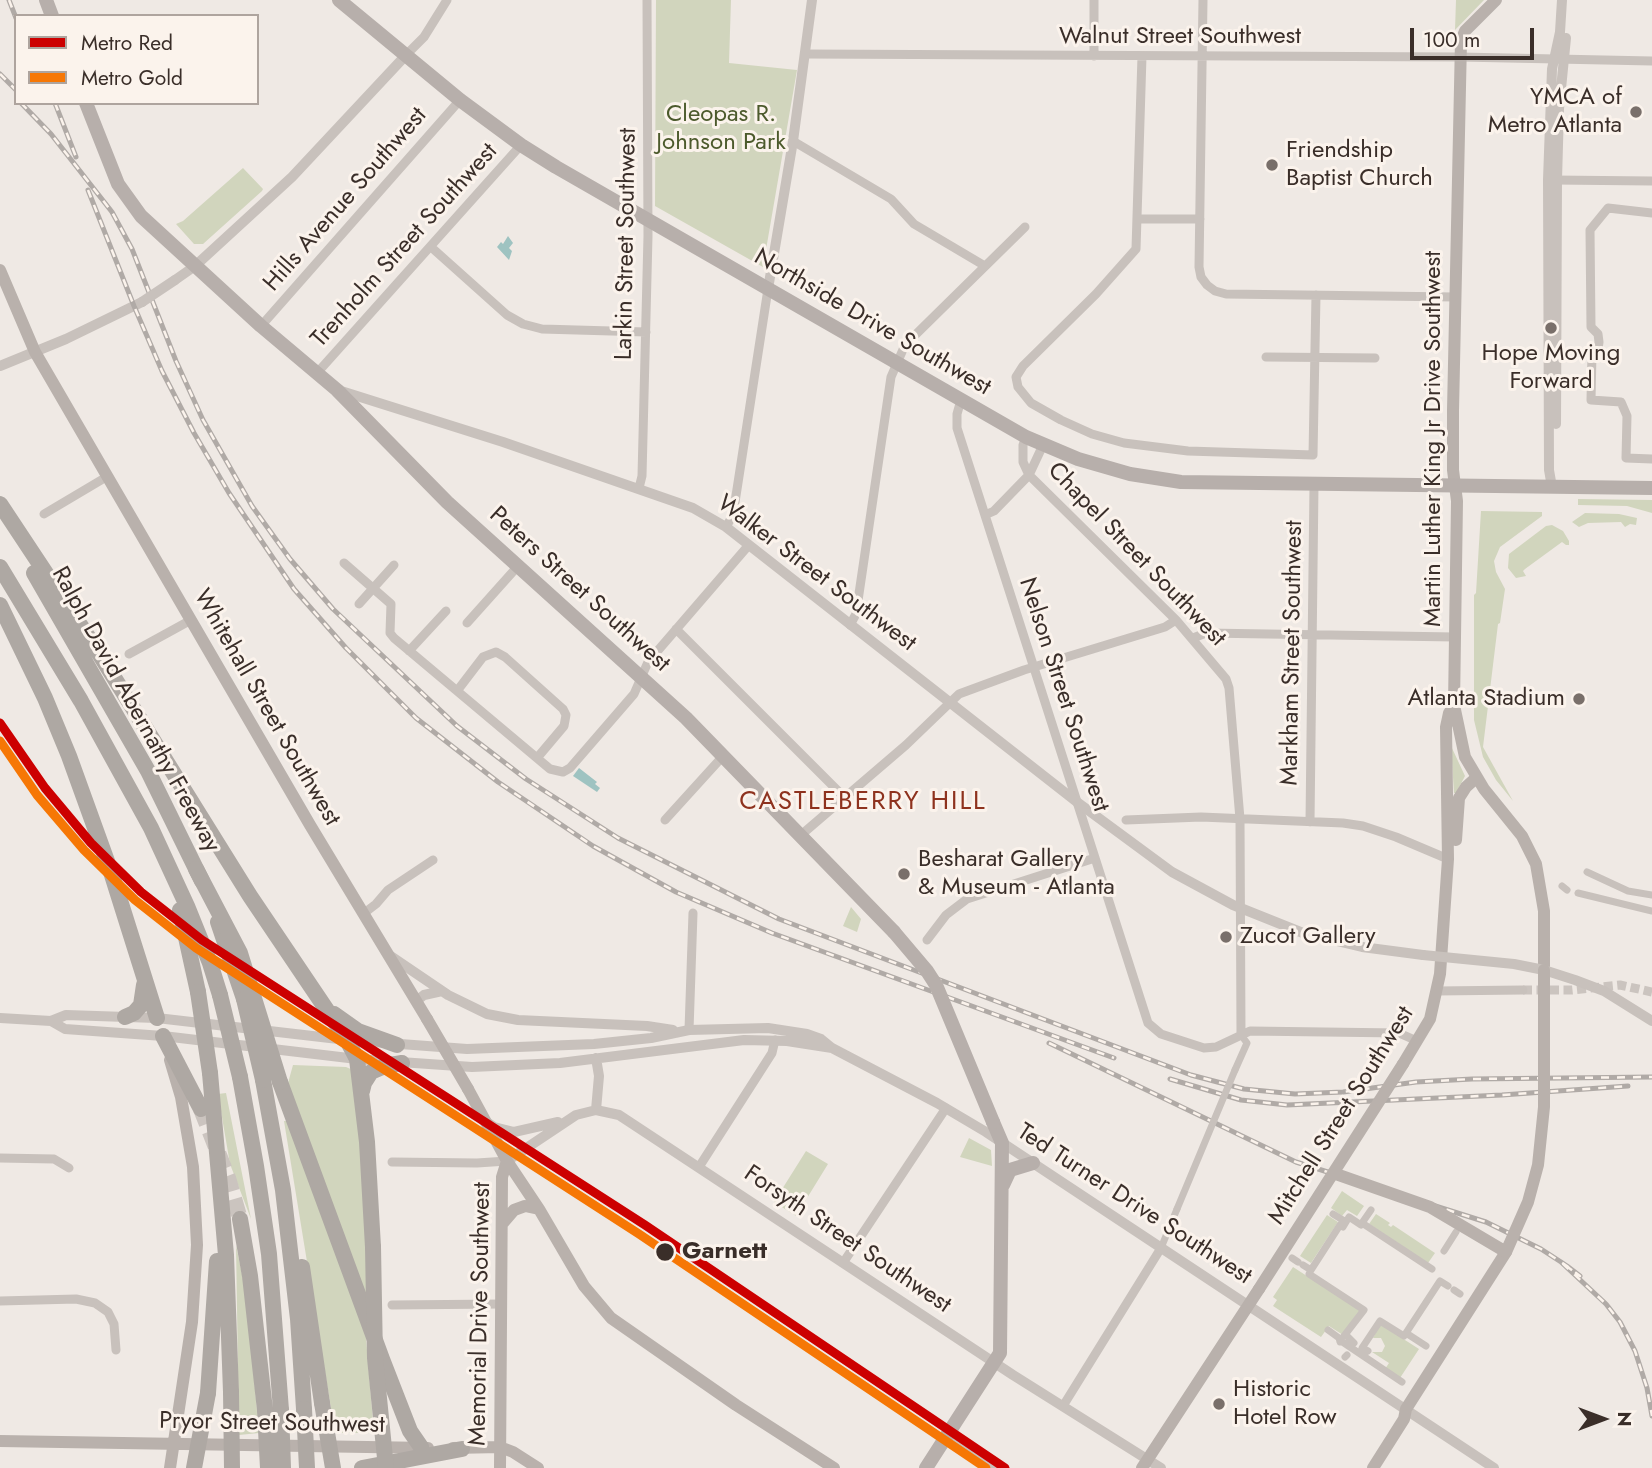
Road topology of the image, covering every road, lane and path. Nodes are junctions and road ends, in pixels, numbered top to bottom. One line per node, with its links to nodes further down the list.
1 (339, 0): 10 (main road, Northside Drive Southwest)
2 (447, 0): 10 (street)
3 (648, 0): 27 (street, Larkin Street Southwest)
4 (813, 0): 11 (street)
5 (1094, 0): 12 (street)
6 (1203, 0): 14 (street)
7 (1496, 0): 15 (main road, Martin Luther King Jr Drive Southwest)
8 (1562, 0): 16 (street)
9 (1568, 0): 16 (street)
10 (407, 54): 18 (main road, Northside Drive Southwest); 30 (street)
11 (805, 54): 12 (street, Walnut Street Southwest); 20 (street)
12 (1094, 56): 13 (street, Walnut Street Southwest)
13 (1142, 56): 14 (street, Walnut Street Southwest); 25 (street)
14 (1202, 56): 15 (street, Walnut Street Southwest); 26 (street)
15 (1460, 57): 16 (street, Walnut Street Southwest); 35 (main road, Martin Luther King Jr Drive Southwest)
16 (1559, 59): 17 (street, Walnut Street Southwest); 22 (street)
17 (1652, 61)
18 (460, 100): 21 (main road, Northside Drive Southwest); 36 (street, Hills Avenue Southwest)
19 (87, 105): 30 (main road, Peters Street Southwest)
20 (793, 141): 31 (street); 33 (street)
21 (521, 145): 27 (main road, Northside Drive Southwest); 29 (street, Trenholm Street Southwest)
22 (1552, 180): 23 (street); 52 (street)
23 (1652, 181)
24 (1652, 214): 49 (street)
25 (1138, 219): 26 (street); 40 (street)
26 (1200, 219): 34 (street)
27 (647, 220): 33 (main road, Northside Drive Southwest); 37 (street, Larkin Street Southwest)
28 (1025, 228): 31 (street)
29 (431, 247): 37 (street); 44 (street, Trenholm Street Southwest)
30 (195, 266): 36 (main road, Peters Street Southwest); 38 (street, bridge)
31 (985, 266): 42 (street)
32 (0, 270): 38 (main road, Whitehall Street Southwest)
33 (768, 289): 42 (main road, Northside Drive Southwest); 61 (street)
34 (1316, 295): 35 (street); 40 (street)
35 (1455, 297): 54 (main road, Martin Luther King Jr Drive Southwest)
36 (261, 326): 44 (main road, Peters Street Southwest)
37 (646, 332): 55 (street, Larkin Street Southwest)
38 (35, 352): 43 (street); 51 (main road, Whitehall Street Southwest)
39 (1266, 357): 40 (street)
40 (1315, 357): 41 (street)
41 (1375, 358)
42 (897, 363): 46 (main road, Northside Drive Southwest); 74 (street)
43 (0, 366)
44 (317, 373): 45 (main road, Peters Street Southwest)
45 (337, 390): 55 (street, Walker Street Southwest); 65 (main road, Peters Street Southwest)
46 (961, 400): 47 (main road, Northside Drive Southwest); 60 (street, Nelson Street Southwest)
47 (1026, 437): 48 (main road, Northside Drive Southwest); 50 (street, Chapel Street Southwest)
48 (1043, 445): 50 (street); 53 (main road, Northside Drive Southwest)
49 (1652, 459)
50 (1030, 475): 60 (street); 71 (street, Chapel Street Southwest)
51 (108, 476): 58 (street); 72 (main road, Whitehall Street Southwest)
52 (1552, 483): 54 (main road, Northside Drive Southwest); 56 (main road, Northside Drive Southwest)
53 (1314, 485): 54 (main road, Northside Drive Southwest); 76 (street, Markham Street Southwest)
54 (1455, 486): 77 (main road, Martin Luther King Jr Drive Southwest)
55 (639, 488): 61 (street, Walker Street Southwest)
56 (1652, 488)
57 (0, 504): 116 (highway)
58 (44, 514)
59 (0, 515): 99 (highway, Ralph David Abernathy Freeway)
60 (985, 515): 81 (street, Nelson Street Southwest)
61 (726, 527): 62 (street, Walker Street Southwest)
62 (748, 546): 74 (street, Walker Street Southwest); 75 (street)
63 (344, 563): 67 (street)
64 (394, 565): 67 (street)
65 (518, 566): 73 (street); 82 (main road, Peters Street Southwest)
66 (0, 567): 101 (highway, Ralph David Abernathy Freeway)
67 (373, 588): 68 (street); 79 (street)
68 (359, 604)
69 (0, 605): 111 (highway)
70 (446, 611): 79 (street)
71 (1176, 620): 78 (street, Chapel Street Southwest); 81 (street)
72 (191, 621): 80 (street); 107 (main road, Whitehall Street Southwest)
73 (467, 623)
74 (850, 625): 84 (street, Walker Street Southwest)
75 (676, 629): 82 (street); 89 (street)
76 (1311, 635): 77 (street); 78 (street); 94 (street, Markham Street Southwest)
77 (1455, 637): 85 (main road, Martin Luther King Jr Drive Southwest)
78 (1193, 638): 91 (street, Chapel Street Southwest)
79 (409, 651): 83 (street)
80 (129, 654)
81 (1033, 668): 84 (street); 90 (street, Nelson Street Southwest)
82 (642, 677): 86 (main road, Peters Street Southwest); 87 (street)
83 (457, 691): 87 (street); 87 (street)
84 (950, 703): 89 (street); 90 (street, Walker Street Southwest)
85 (1454, 705): 88 (main road, Martin Luther King Jr Drive Southwest); 97 (main road, Mitchell Street Southwest)
86 (724, 755): 92 (street); 95 (main road, Peters Street Southwest)
87 (537, 758)
88 (1476, 778): 97 (main road); 110 (main road, Martin Luther King Jr Drive Southwest)
89 (844, 797): 95 (street)
90 (1077, 802): 96 (street, Nelson Street Southwest); 104 (street, Walker Street Southwest)
91 (1240, 819): 93 (street); 94 (street); 104 (street, Chapel Street Southwest)
92 (665, 820)
93 (1125, 820)
94 (1310, 822): 97 (street)
95 (801, 835): 139 (main road, Peters Street Southwest, bridge)
96 (1095, 858): 108 (street); 124 (street, Nelson Street Southwest)
97 (1448, 859): 114 (main road, Mitchell Street Southwest)
98 (433, 860): 107 (street)
99 (196, 869): 148 (highway, Ralph David Abernathy Freeway, bridge); 184 (highway, bridge)
100 (1587, 872): 103 (street)
101 (173, 873): 149 (highway, bridge); 180 (highway, Ralph David Abernathy Freeway, bridge)
102 (1578, 893): 105 (street)
103 (1652, 895)
104 (1240, 908): 110 (street, Walker Street Southwest, bridge); 124 (street, Chapel Street Southwest)
105 (1652, 911)
106 (693, 913): 122 (street)
107 (363, 914): 109 (main road, Whitehall Street Southwest)
108 (927, 940)
109 (387, 954): 113 (street, Ted Turner Drive Southwest); 115 (main road, Whitehall Street Southwest)
110 (1544, 970): 121 (street, Walker Street Southwest, bridge); 160 (main road, Martin Luther King Jr Drive Southwest, bridge)
111 (143, 973): 117 (highway); 119 (highway)
112 (1523, 990): 114 (street)
113 (442, 991): 115 (street); 123 (street, Ted Turner Drive Southwest)
114 (1437, 991): 128 (main road, Mitchell Street Southwest)
115 (416, 1001): 138 (main road, Whitehall Street Southwest, bridge)
116 (322, 1004): 127 (highway); 129 (highway)
117 (125, 1017): 119 (street, Ted Turner Drive Southwest); 120 (street, Ted Turner Drive Southwest)
118 (0, 1018): 120 (street)
119 (157, 1018): 126 (main road); 127 (street, Ted Turner Drive Southwest)
120 (51, 1021): 126 (street, Ted Turner Drive Southwest)
121 (1652, 1021)
122 (689, 1030): 123 (street, Ted Turner Drive Southwest); 125 (street, Ted Turner Drive Southwest)
123 (676, 1031): 129 (street, Ted Turner Drive Southwest)
124 (1241, 1034): 128 (street, Nelson Street Southwest); 158 (street, bridge)
125 (776, 1035): 130 (street, Ted Turner Drive Southwest); 134 (street, Ted Turner Drive Southwest); 144 (street)
126 (163, 1036): 131 (street, Ted Turner Drive Southwest); 135 (highway); 183 (main road)
127 (347, 1040): 129 (street, Ted Turner Drive Southwest); 131 (highway)
128 (1417, 1041): 146 (main road, Mitchell Street Southwest, bridge)
129 (397, 1045)
130 (596, 1058): 132 (street, Ted Turner Drive Southwest); 136 (street)
131 (357, 1059): 132 (street, Ted Turner Drive Southwest); 133 (highway)
132 (402, 1063): 133 (highway)
133 (361, 1093): 196 (highway, bridge)
134 (946, 1108): 139 (street, Ted Turner Drive Southwest); 162 (street)
135 (201, 1109)
136 (596, 1110): 137 (street); 144 (street, Forsyth Street Southwest)
137 (568, 1119): 138 (street); 141 (street)
138 (485, 1121): 141 (main road, Whitehall Street Southwest)
139 (1002, 1143): 143 (street, Ted Turner Drive Southwest); 147 (main road)
140 (0, 1158): 145 (street)
141 (507, 1161): 142 (street); 150 (main road, Whitehall Street Southwest); 156 (main road, Memorial Drive Southwest)
142 (392, 1162)
143 (1033, 1163): 147 (main road); 158 (street, Ted Turner Drive Southwest)
144 (699, 1167): 162 (street, Forsyth Street Southwest)
145 (69, 1168)
146 (1333, 1172): 160 (main road, bridge); 169 (main road, Mitchell Street Southwest, bridge)
147 (1001, 1189): 176 (main road)
148 (283, 1190): 193 (highway, Ralph David Abernathy Freeway, bridge); 194 (highway, bridge)
149 (221, 1199): 189 (highway, bridge); 190 (highway, bridge)
150 (539, 1209): 156 (main road); 199 (main road, Whitehall Street Southwest)
151 (1371, 1210): 155 (street)
152 (1329, 1211): 154 (street)
153 (240, 1219): 180 (highway)
154 (1346, 1222): 155 (street); 163 (street)
155 (1362, 1223): 164 (street)
156 (502, 1224): 167 (main road, Memorial Drive Southwest)
157 (1456, 1232): 159 (street)
158 (1161, 1248): 169 (street, Ted Turner Drive Southwest); 178 (street)
159 (1444, 1251)
160 (1506, 1252): 179 (main road)
161 (1298, 1262): 163 (street)
162 (843, 1264): 176 (street, Forsyth Street Southwest)
163 (1311, 1270): 172 (street)
164 (1440, 1281): 165 (street); 171 (street)
165 (1454, 1290)
166 (0, 1301): 174 (street)
167 (501, 1304): 168 (street); 185 (main road, Memorial Drive Southwest)
168 (392, 1305)
169 (1248, 1306): 179 (street, Ted Turner Drive Southwest); 187 (main road, Mitchell Street Southwest)
170 (1328, 1330): 172 (street)
171 (1406, 1333): 173 (street); 175 (street)
172 (1343, 1338): 175 (street)
173 (1426, 1346)
174 (116, 1350)
175 (1362, 1351): 177 (street)
176 (995, 1363): 178 (street, Forsyth Street Southwest); 181 (main road)
177 (1402, 1382)
178 (1063, 1406): 187 (street, Forsyth Street Southwest)
179 (1406, 1409): 203 (main road); 204 (street, Ted Turner Drive Southwest)
180 (273, 1410): 191 (highway, bridge); 192 (highway, Ralph David Abernathy Freeway, bridge)
181 (948, 1434): 200 (main road); 201 (street)
182 (0, 1441): 183 (main road, Pryor Street Southwest)
183 (174, 1443): 184 (main road, Pryor Street Southwest); 188 (main road)
184 (421, 1447): 186 (main road, Pryor Street Southwest)
185 (500, 1447): 186 (main road, Pryor Street Southwest); 197 (main road, Memorial Drive Southwest); 198 (main road)
186 (462, 1449): 195 (highway)
187 (1145, 1464): 202 (street, Forsyth Street Southwest)
188 (170, 1468)
189 (194, 1468)
190 (232, 1468)
191 (268, 1468)
192 (283, 1468)
193 (307, 1468)
194 (333, 1468)
195 (362, 1468)
196 (386, 1468)
197 (500, 1468)
198 (538, 1468)
199 (834, 1468)
200 (926, 1468)
201 (1000, 1468)
202 (1161, 1468)
203 (1373, 1468)
204 (1494, 1468)

